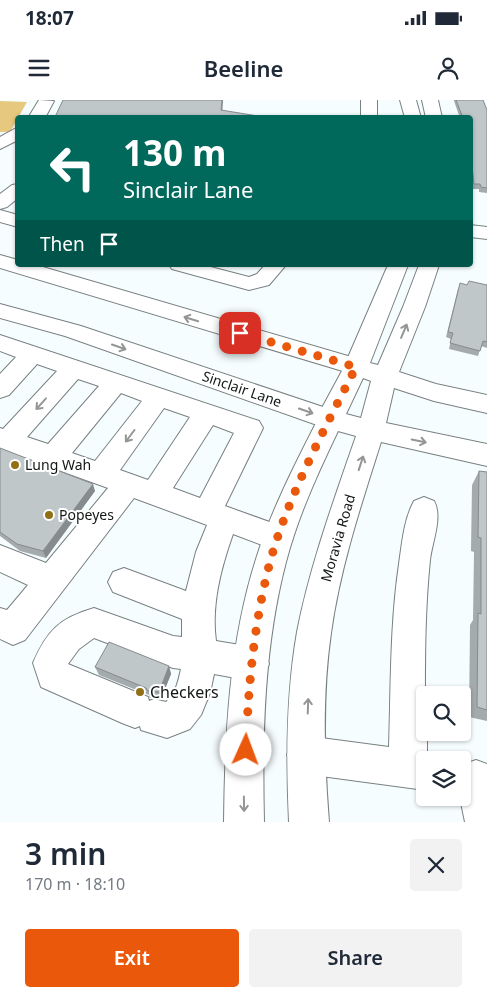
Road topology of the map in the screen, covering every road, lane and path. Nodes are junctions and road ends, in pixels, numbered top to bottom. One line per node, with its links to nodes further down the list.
1 (369, 100): 6 (main road)
2 (408, 100): 7 (main road)
3 (430, 100): 8 (main road)
4 (46, 101): 5 (main road)
5 (38, 115)
6 (368, 115)
7 (412, 115)
8 (433, 115)
9 (15, 134): 10 (main road)
10 (0, 144)
11 (0, 149): 12 (main road)
12 (15, 149)
13 (15, 191): 14 (main road)
14 (0, 203)
15 (0, 216): 16 (main road)
16 (15, 220)
17 (473, 231): 18 (main road)
18 (487, 233)
19 (0, 261): 20 (main road, one-way to 19)
20 (15, 265)
21 (20, 267): 30 (main road, one-way to 21)
22 (195, 267): 26 (main road)
23 (275, 267): 26 (main road)
24 (397, 267): 30 (main road)
25 (428, 267): 32 (main road, Moravia Road, one-way to 25)
26 (219, 270)
27 (0, 311): 38 (main road, Sinclair Lane, one-way to 38)
28 (0, 343): 29 (main road)
29 (33, 354): 31 (main road); 34 (main road)
30 (356, 367): 32 (main road); 38 (main road)
31 (74, 368): 33 (main road); 40 (main road, one-way to 40)
32 (386, 376): 36 (main road); 39 (main road, Moravia Road)
33 (116, 382): 35 (main road); 42 (main road)
34 (0, 389)
35 (160, 397): 37 (main road); 43 (main road, one-way to 43)
36 (487, 404)
37 (207, 413): 43 (main road); 45 (main road)
38 (329, 419): 39 (main road, Sinclair Lane); 46 (main road)
39 (371, 430): 41 (main road, Sinclair Lane, one-way to 41); 54 (main road, Moravia Road, one-way to 39)
40 (4, 439): 42 (main road)
41 (487, 455)
42 (53, 457): 43 (main road)
43 (128, 484): 45 (main road); 48 (main road)
44 (424, 510): 55 (main road)
45 (216, 516): 46 (main road); 50 (main road)
46 (278, 538): 53 (main road)
47 (0, 558): 48 (main road)
48 (51, 580): 51 (main road)
49 (124, 582): 50 (main road)
50 (197, 610): 52 (main road)
51 (0, 623)
52 (201, 656): 52 (main road); 53 (main road)
53 (252, 664): 57 (main road, one-way to 57)
54 (306, 755): 55 (main road); 58 (main road, Moravia Road)
55 (416, 770)
56 (475, 778): 59 (main road)
57 (244, 822)
58 (310, 822)
59 (485, 822)

